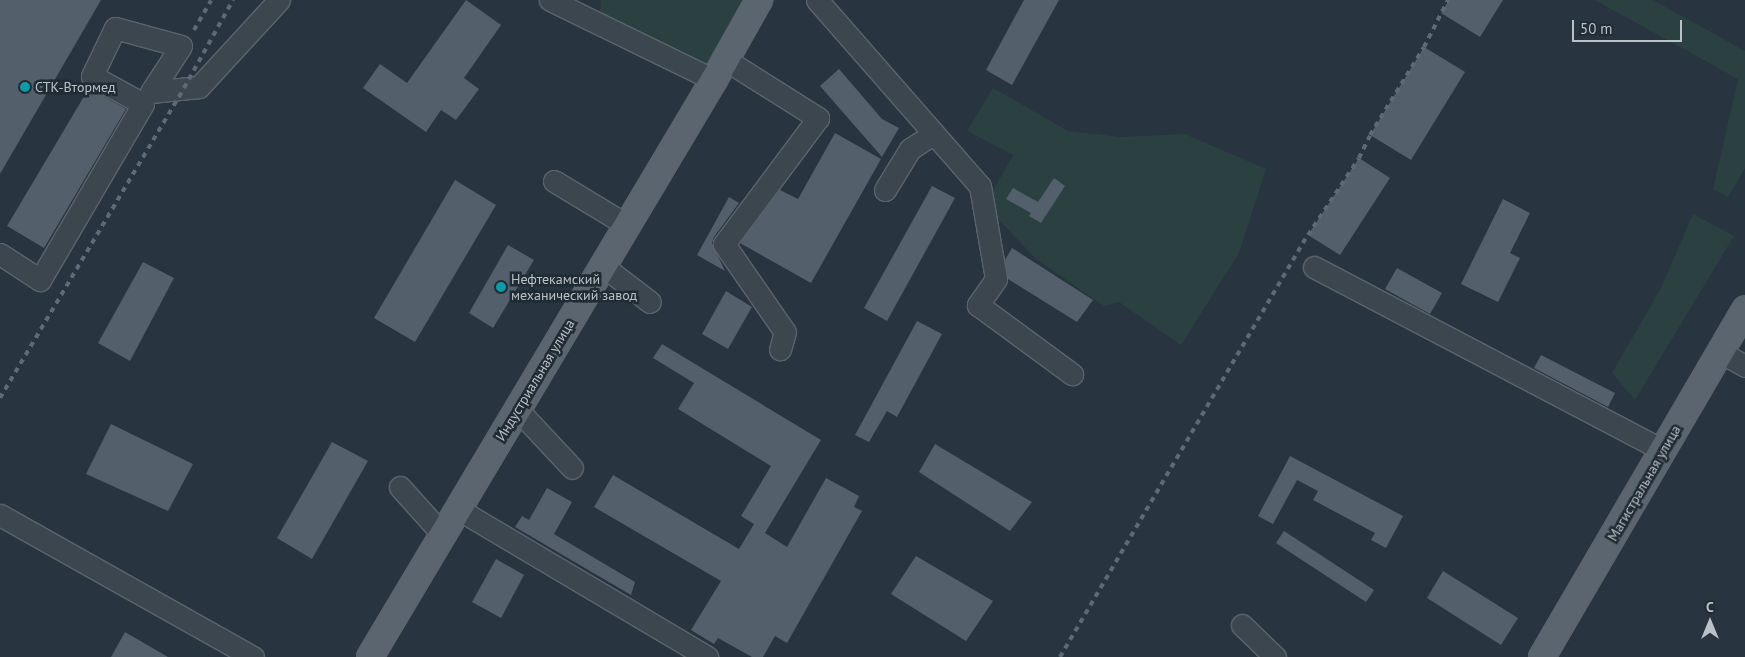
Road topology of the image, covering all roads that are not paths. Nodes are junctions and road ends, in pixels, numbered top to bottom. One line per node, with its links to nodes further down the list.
1 (279, 0): 10 (lane)
2 (550, 0): 5 (lane)
3 (759, 0): 5 (main road, Индустриальная улица)
4 (817, 0): 6 (lane)
5 (720, 70): 9 (main road, Индустриальная улица); 15 (lane)
6 (934, 134): 8 (lane); 18 (lane)
7 (554, 181): 9 (lane)
8 (885, 190)
9 (628, 225): 11 (main road, Индустриальная улица)
10 (0, 254)
11 (603, 266): 13 (lane); 19 (main road, Индустриальная улица)
12 (1314, 267): 20 (lane)
13 (650, 302)
14 (1745, 309): 16 (main road, Магистральная улица)
15 (780, 349)
16 (1720, 352): 17 (lane); 20 (main road, Магистральная улица)
17 (1745, 366)
18 (1072, 374)
19 (518, 410): 21 (lane); 23 (main road, Индустриальная улица)
20 (1663, 450): 31 (main road, Магистральная улица)
21 (572, 468)
22 (400, 488): 25 (lane)
23 (458, 510): 25 (main road, Индустриальная улица); 29 (lane)
24 (0, 515): 27 (lane)
25 (443, 535): 28 (main road, Индустриальная улица)
26 (1242, 624): 30 (lane)
27 (253, 657)
28 (370, 657)
29 (707, 657)
30 (1275, 657)
31 (1542, 657)

